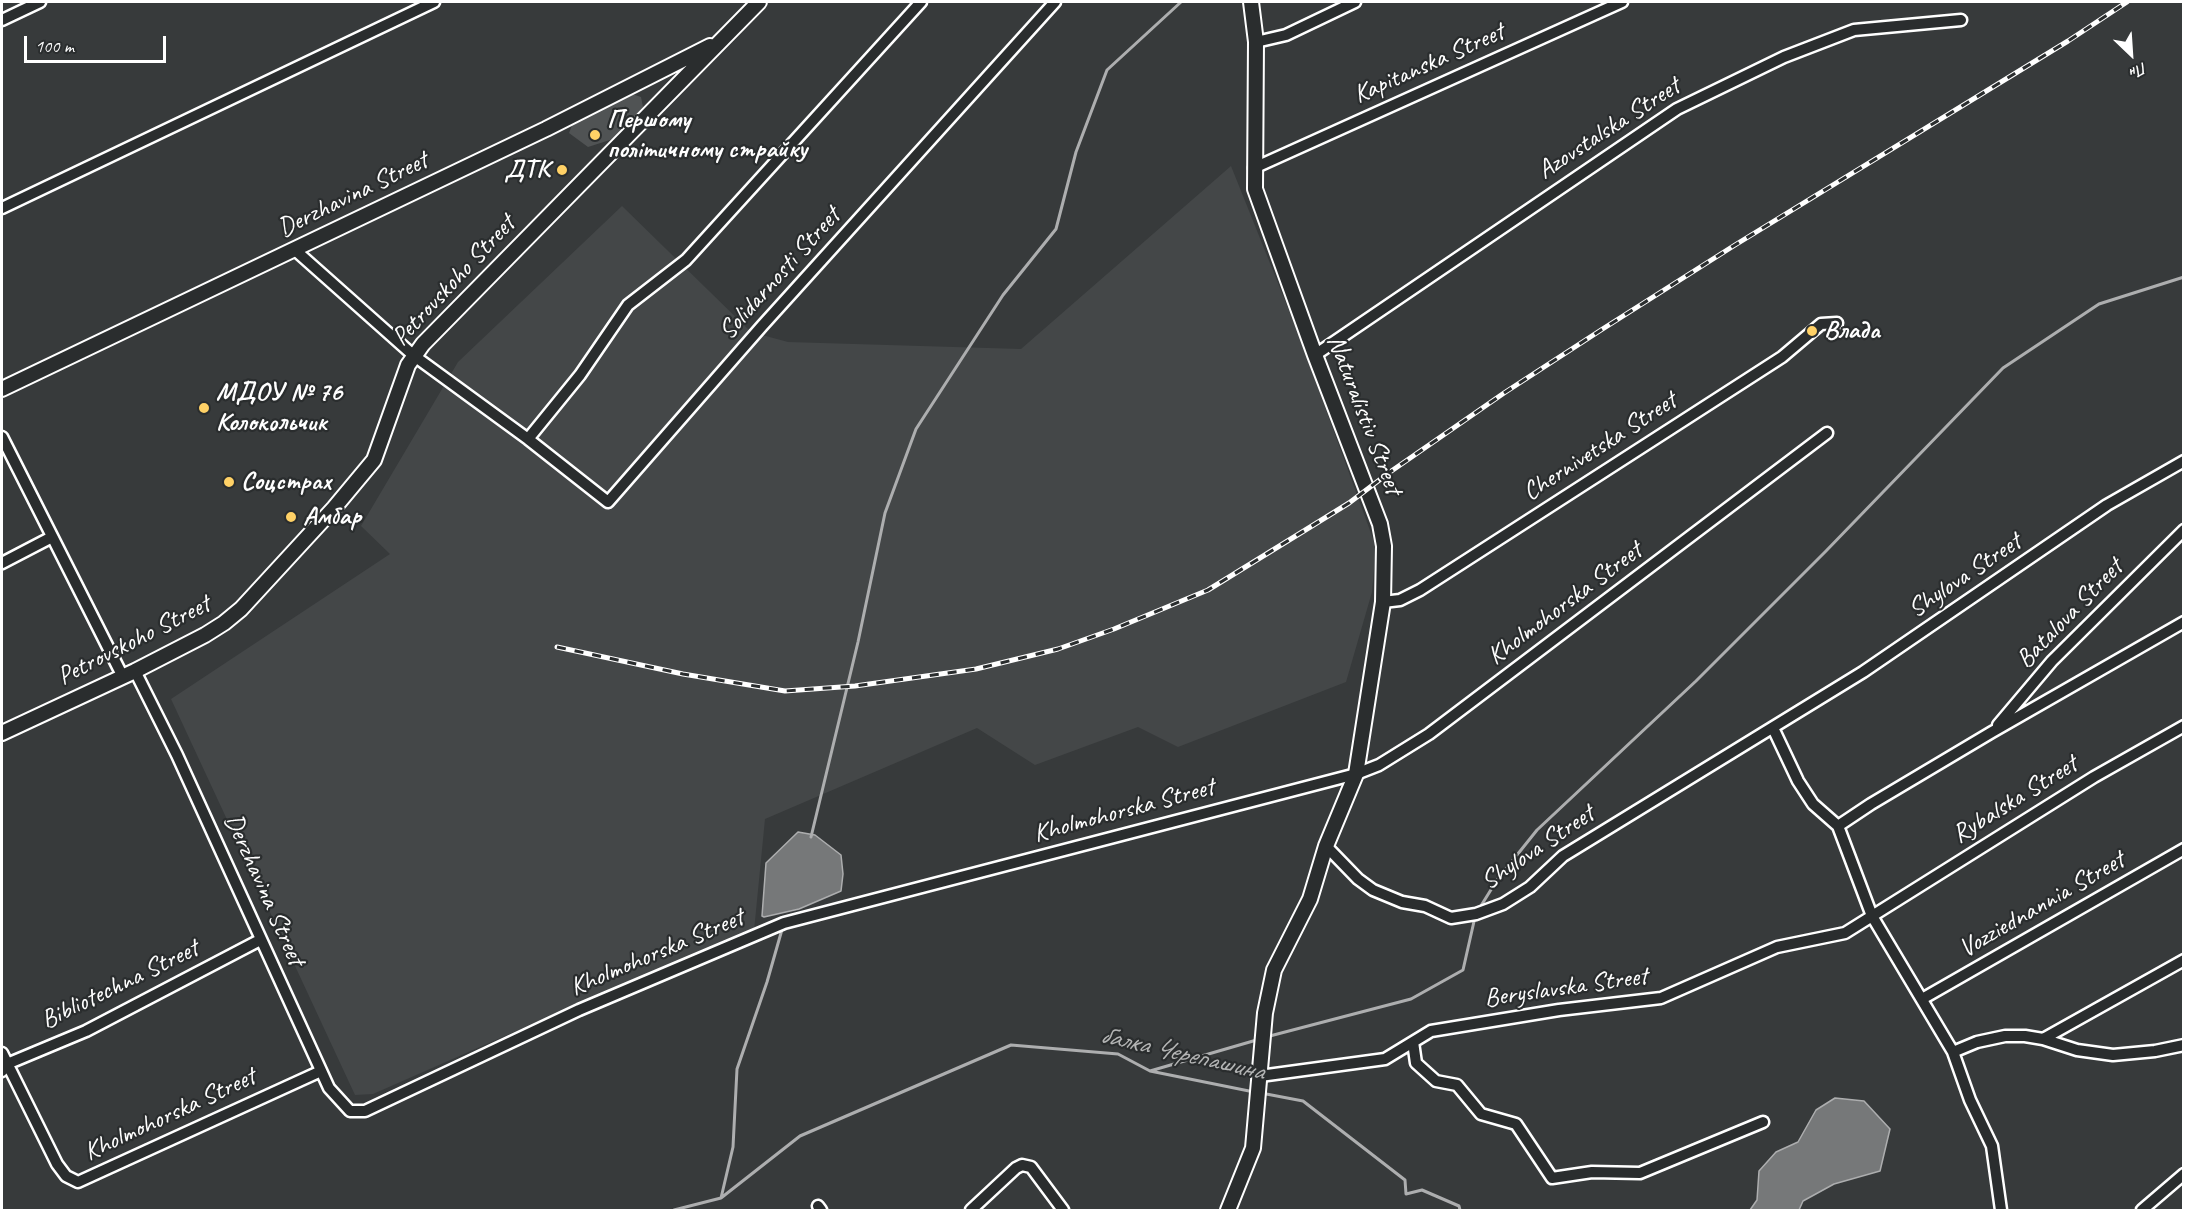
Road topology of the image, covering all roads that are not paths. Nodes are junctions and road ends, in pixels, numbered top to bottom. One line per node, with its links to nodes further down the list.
1 (40, 2): 9 (street)
2 (434, 2): 14 (street)
3 (759, 2): 11 (main road, Petrovskoho Street)
4 (921, 2): 22 (street)
5 (1055, 2): 22 (street, Solidarnosti Street)
6 (1251, 2): 12 (main road, Naturalistiv Street)
7 (1355, 2): 12 (street)
8 (1622, 2): 13 (street, Kapitanska Street)
9 (2, 20)
10 (1961, 20): 17 (street, Azovstalska Street)
11 (722, 40): 15 (main road, Derzhavina Street); 18 (main road, Petrovskoho Street)
12 (1256, 42): 13 (main road, Naturalistiv Street)
13 (1254, 168): 17 (main road, Naturalistiv Street)
14 (2, 208)
15 (295, 249): 18 (street, Solidarnosti Street); 19 (main road, Derzhavina Street)
16 (1837, 323): 27 (street, Chernivetska Street)
17 (1315, 355): 27 (main road, Naturalistiv Street)
18 (413, 356): 22 (street, Solidarnosti Street); 29 (main road, Petrovskoho Street)
19 (2, 389)
20 (1827, 433): 34 (street, Kholmohorska Street)
21 (2, 437): 25 (street, Derzhavina Street)
22 (528, 439)
23 (2184, 462): 31 (street, Shylova Street)
24 (2184, 530): 32 (street, Batalova Street)
25 (52, 537): 26 (street); 29 (street, Derzhavina Street)
26 (2, 562)
27 (1383, 603): 34 (main road, Naturalistiv Street)
28 (2184, 622): 32 (street, Batalova Street)
29 (129, 674): 33 (main road, Petrovskoho Street); 39 (street, Derzhavina Street)
30 (2184, 726): 38 (street, Rybalska Street)
31 (1773, 728): 35 (street); 36 (street, Shylova Street)
32 (1992, 732): 35 (street, Batalova Street)
33 (2, 733)
34 (1356, 774): 36 (main road, Naturalistiv Street); 50 (street, Kholmohorska Street)
35 (1838, 826): 38 (street)
36 (1326, 846): 49 (main road, Naturalistiv Street)
37 (2184, 849): 41 (street, Vozziednannia Street)
38 (1872, 916): 41 (street); 43 (street, Beryslavska Street)
39 (260, 940): 47 (street, Bibliotechna Street); 48 (street, Derzhavina Street)
40 (2184, 960): 42 (street)
41 (1922, 999): 45 (street)
42 (2043, 1039): 44 (street); 45 (street)
43 (1413, 1042): 49 (street, Beryslavska Street); 51 (street)
44 (2184, 1045)
45 (1953, 1052): 56 (street)
46 (2, 1053): 47 (street, Kholmohorska Street)
47 (4, 1068): 48 (street, Kholmohorska Street)
48 (321, 1071): 50 (street, Derzhavina Street)
49 (1260, 1076): 55 (main road, Naturalistiv Street)
50 (365, 1111)
51 (1762, 1122)
52 (2184, 1174): 57 (street)
53 (971, 1210): 54 (street)
54 (1063, 1210)
55 (1227, 1210)
56 (2001, 1210)
57 (2142, 1210)

